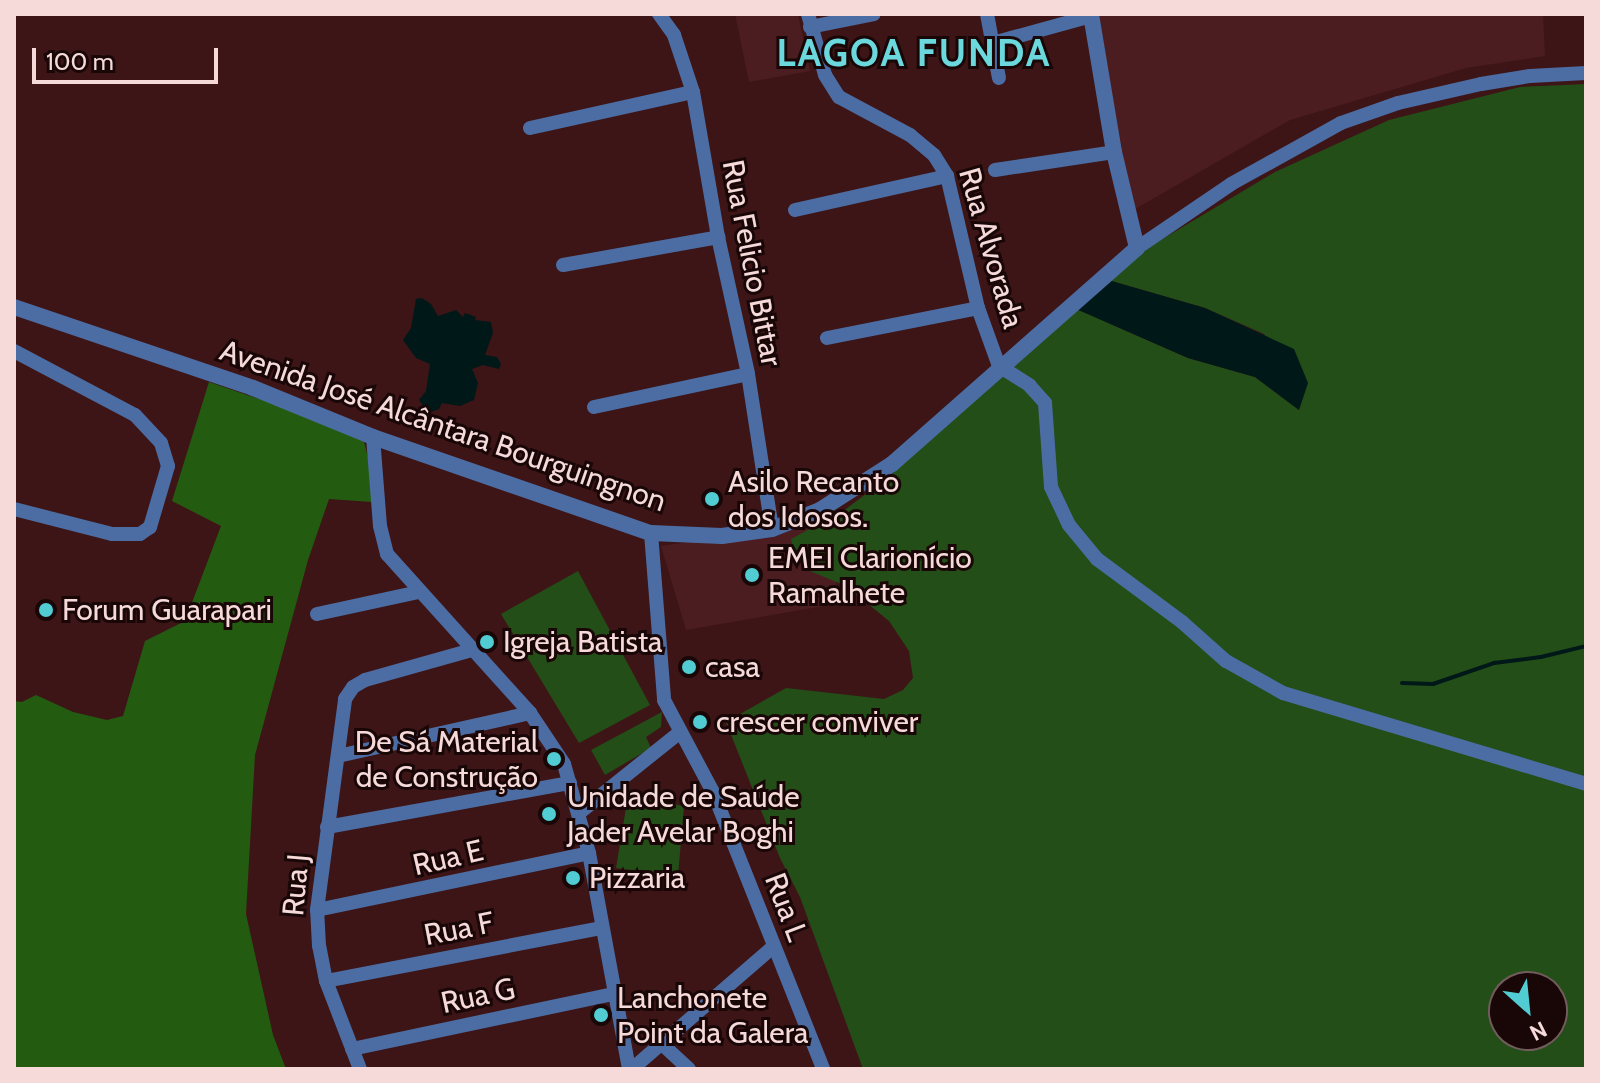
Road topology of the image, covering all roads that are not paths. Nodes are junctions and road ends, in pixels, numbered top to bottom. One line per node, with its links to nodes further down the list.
1 (659, 14): 9 (street, Rua Felicio Bittar)
2 (874, 14): 5 (street)
3 (987, 14): 6 (street)
4 (1091, 15): 6 (street); 11 (street)
5 (809, 20): 13 (street, Rua Alvorada)
6 (993, 43): 8 (street)
7 (1586, 73): 16 (street, Avenida José Alcântara Bourguingnon)
8 (999, 78)
9 (693, 92): 10 (street); 15 (street, Rua Felicio Bittar)
10 (530, 128)
11 (1114, 152): 12 (street); 16 (street)
12 (995, 170)
13 (947, 176): 14 (street); 19 (street, Rua Alvorada)
14 (795, 210)
15 (718, 237): 17 (street); 23 (street, Rua Felicio Bittar)
16 (1137, 248): 22 (street, Avenida José Alcântara Bourguingnon)
17 (563, 265)
18 (14, 307): 25 (street, Avenida José Alcântara Bourguingnon)
19 (978, 308): 20 (street); 22 (street, Rua Alvorada)
20 (827, 338)
21 (14, 351): 26 (street)
22 (999, 366): 27 (street, Avenida José Alcântara Bourguingnon); 36 (street)
23 (748, 374): 24 (street); 27 (street, Rua Felicio Bittar)
24 (594, 407)
25 (373, 437): 28 (street, Avenida José Alcântara Bourguingnon); 29 (street)
26 (14, 509)
27 (772, 529): 28 (street, Avenida José Alcântara Bourguingnon)
28 (651, 533): 33 (street, Rua L)
29 (419, 592): 30 (street); 31 (street)
30 (317, 614)
31 (472, 650): 32 (street); 34 (street, Rua J)
32 (530, 713): 34 (street); 35 (street)
33 (679, 733): 37 (street); 42 (street, Rua L)
34 (338, 756): 38 (street, Rua J)
35 (570, 783): 37 (street); 38 (street)
36 (1586, 784)
37 (579, 813): 39 (street)
38 (327, 827): 40 (street, Rua J)
39 (589, 853): 40 (street, Rua E); 41 (street)
40 (317, 910): 43 (street, Rua J)
41 (602, 928): 43 (street, Rua F); 44 (street)
42 (773, 947): 45 (street); 50 (street, Rua L)
43 (326, 981): 46 (street, Rua J)
44 (614, 994): 46 (street, Rua G); 48 (street)
45 (662, 1044): 48 (street); 49 (street)
46 (352, 1049): 47 (street, Rua J)
47 (360, 1069)
48 (630, 1069)
49 (689, 1069)
50 (823, 1069)

